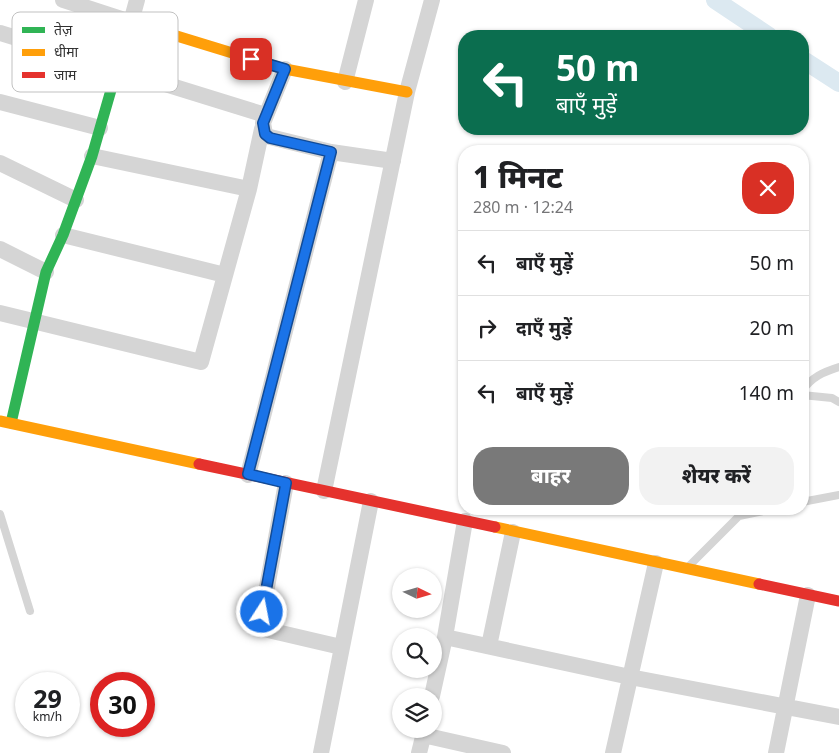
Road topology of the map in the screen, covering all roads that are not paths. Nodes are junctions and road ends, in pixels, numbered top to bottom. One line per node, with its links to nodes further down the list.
1 (62, 0): 4 (street)
2 (366, 0): 9 (street)
3 (432, 0): 12 (street)
4 (100, 12)
5 (0, 33): 7 (street)
6 (178, 36): 8 (street)
7 (12, 37)
8 (285, 69): 9 (street); 14 (street)
9 (345, 82): 12 (street)
10 (178, 90): 14 (street)
11 (109, 92): 15 (street)
12 (407, 92): 18 (street)
13 (0, 102): 15 (street)
14 (264, 122): 16 (street); 20 (street)
15 (100, 128): 17 (street)
16 (331, 152): 18 (street); 33 (street)
17 (92, 156): 20 (street); 21 (street)
18 (393, 161): 35 (street)
19 (0, 163): 21 (street)
20 (249, 189): 25 (street)
21 (76, 200): 22 (street)
22 (63, 235): 24 (street); 25 (street)
23 (0, 249): 24 (street)
24 (46, 272): 27 (street)
25 (225, 274): 27 (street)
26 (0, 313): 27 (street)
27 (33, 322): 32 (street)
28 (839, 367): 29 (lane)
29 (809, 381)
30 (809, 394): 31 (lane)
31 (839, 402)
32 (6, 422): 33 (street)
33 (248, 474): 34 (street)
34 (286, 483): 35 (street); 50 (street)
35 (324, 491): 38 (street)
36 (839, 494): 37 (lane)
37 (809, 500)
38 (372, 501): 41 (street); 50 (street)
39 (0, 514): 47 (lane)
40 (738, 515): 44 (lane)
41 (465, 521): 42 (street); 48 (street)
42 (513, 532): 43 (street); 49 (street)
43 (656, 563): 44 (street); 51 (street)
44 (685, 569): 45 (street)
45 (808, 595): 46 (street); 53 (street)
46 (839, 601)
47 (30, 611)
48 (445, 637): 49 (street); 52 (street)
49 (489, 646): 51 (street)
50 (341, 647): 57 (street)
51 (630, 676): 53 (street); 60 (street)
52 (434, 688)
53 (787, 705): 54 (street); 61 (street)
54 (839, 716)
55 (442, 737): 59 (street)
56 (423, 738): 58 (street)
57 (321, 753)
58 (419, 753)
59 (504, 753)
60 (613, 753)
61 (776, 753)

